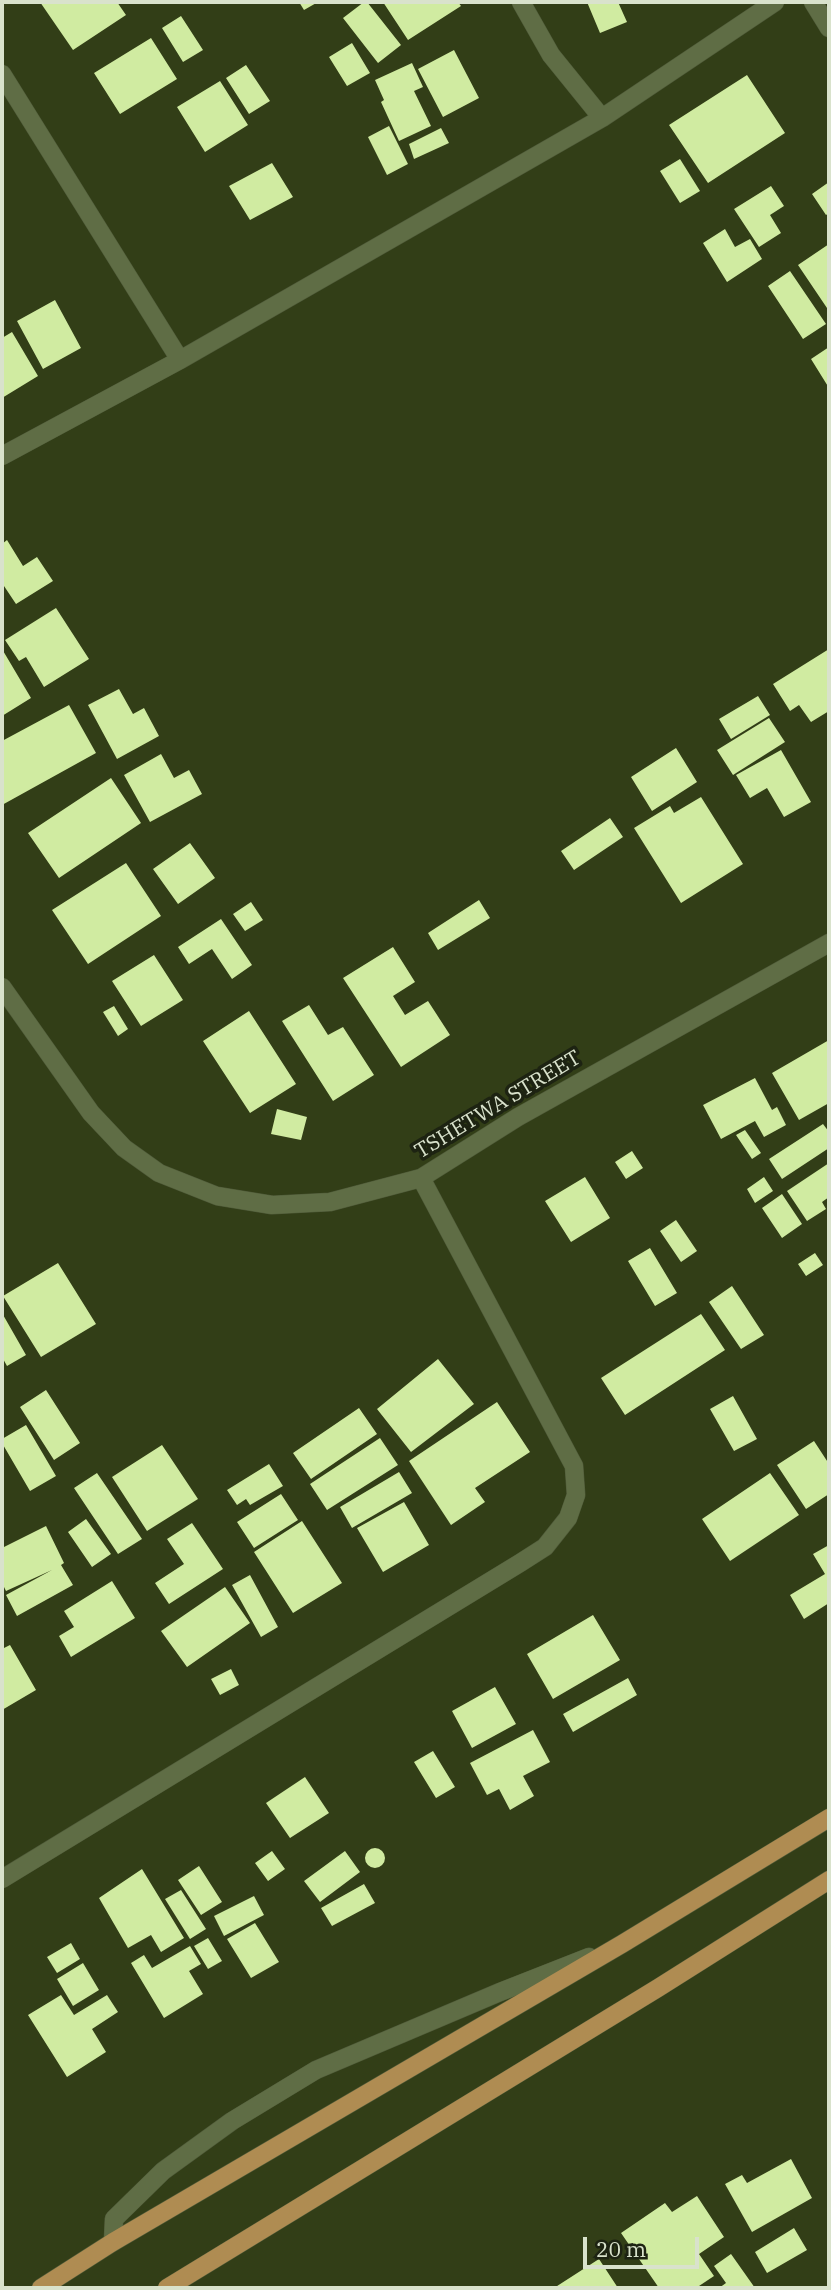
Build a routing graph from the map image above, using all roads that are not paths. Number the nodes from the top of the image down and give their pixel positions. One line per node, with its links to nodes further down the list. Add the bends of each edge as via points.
1 (521, 2): 6 (street, via 551,55)
2 (775, 2): 6 (street)
3 (813, 2): 4 (street)
4 (829, 28)
5 (2, 74): 7 (street)
6 (602, 118): 7 (street)
7 (180, 360): 8 (street)
8 (2, 456)
9 (829, 943): 11 (street, TSHETWA STREET, via 518,1117)
10 (2, 987): 11 (street, TSHETWA STREET, via 91,1113 124,1148 159,1173 217,1196 272,1205 330,1202)
11 (421, 1178): 13 (street, via 575,1466 576,1495 568,1518 545,1547 520,1563)
12 (829, 1818): 15 (main road)
13 (2, 1879)
14 (829, 1880): 18 (main road)
15 (622, 1944): 16 (main road); 16 (street, via 316,2070 232,2121 163,2171 114,2219)
16 (113, 2242): 17 (main road)
17 (41, 2288)
18 (167, 2288)

